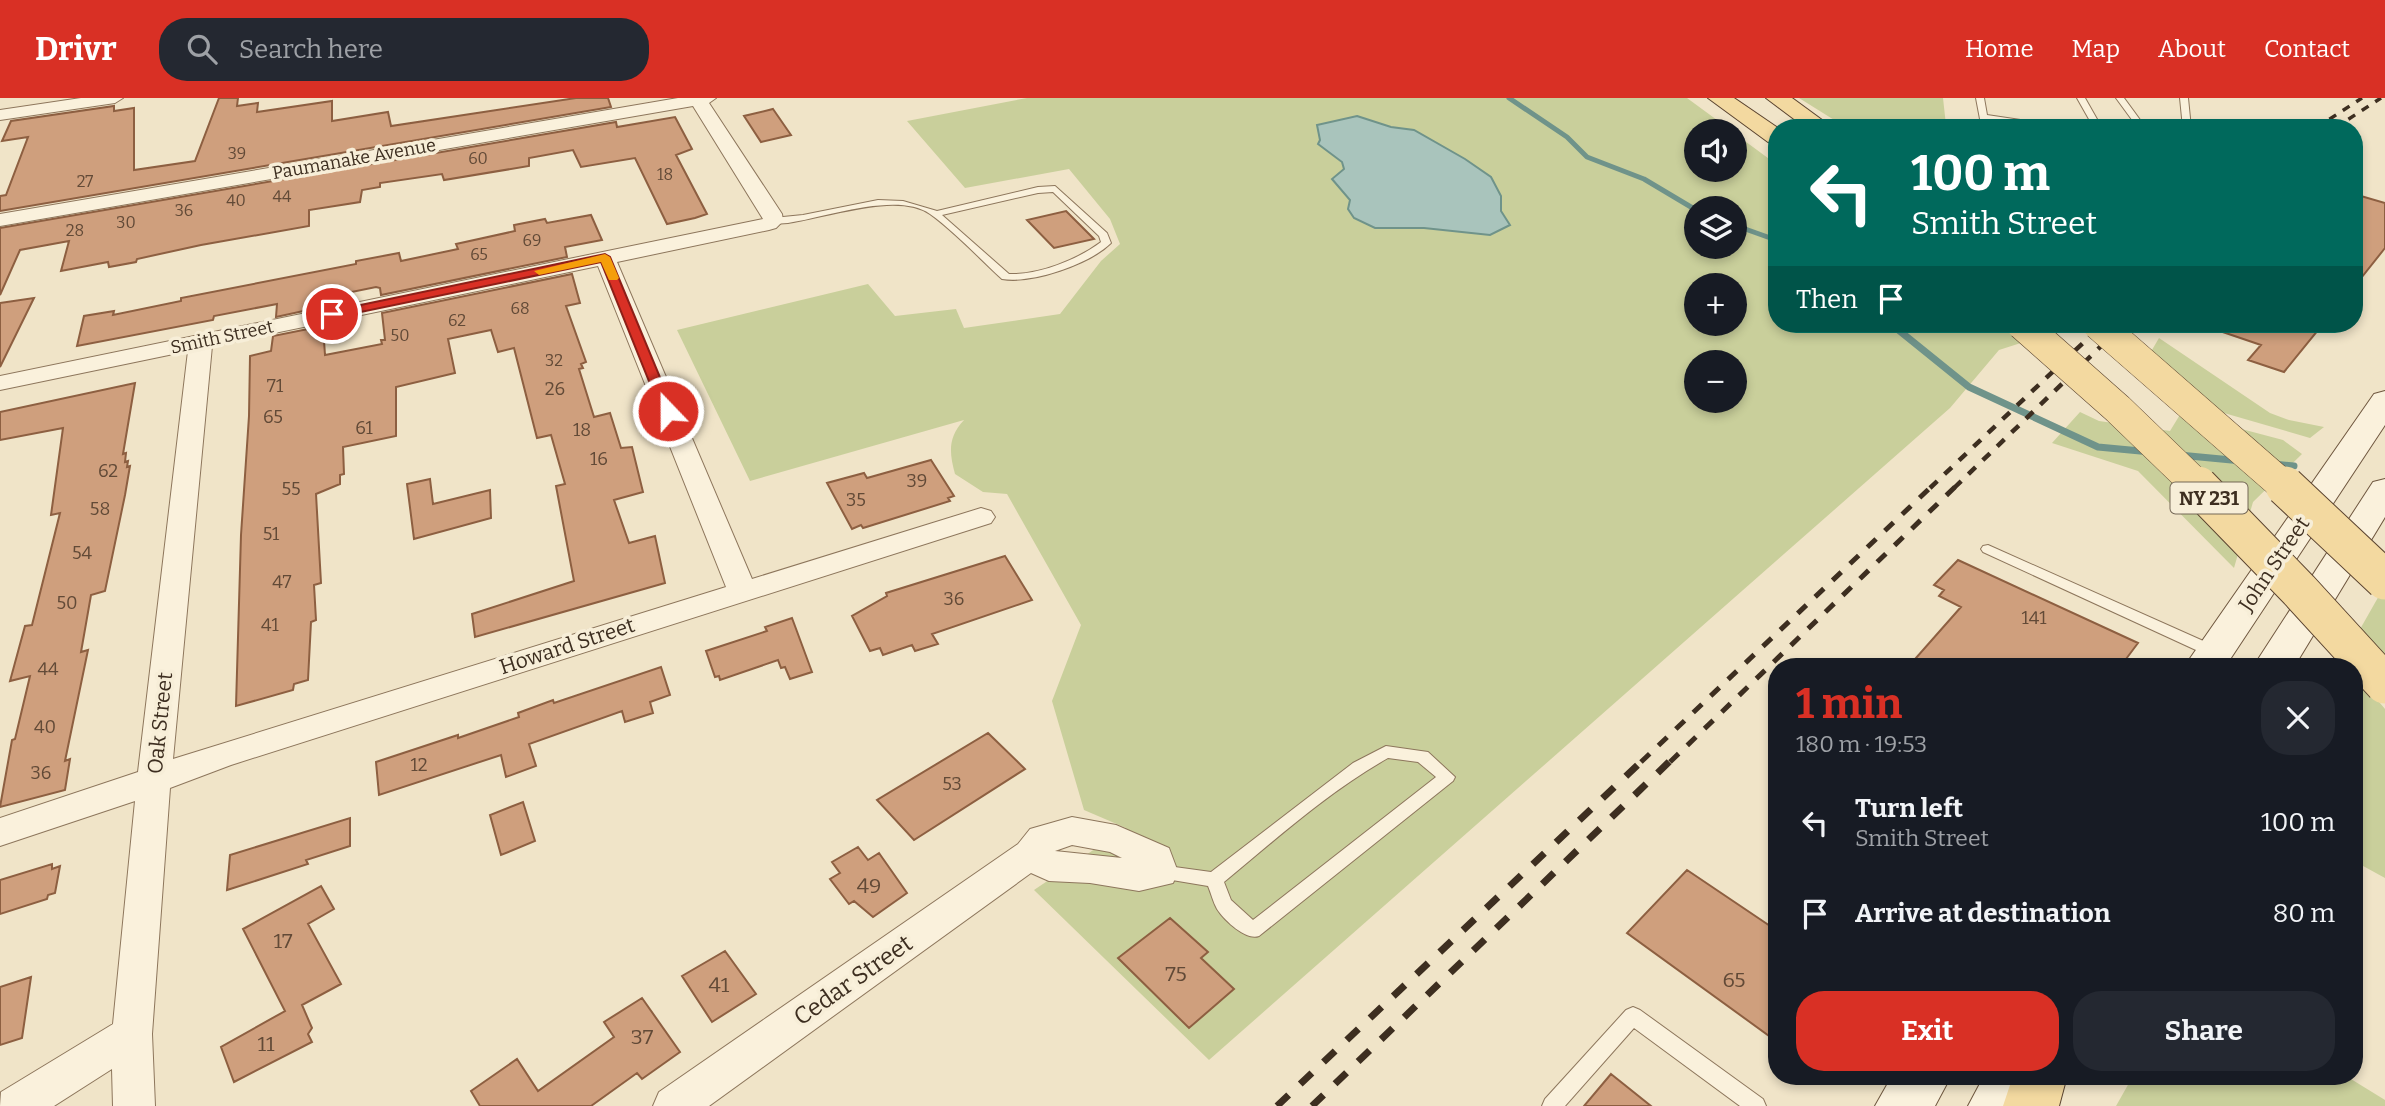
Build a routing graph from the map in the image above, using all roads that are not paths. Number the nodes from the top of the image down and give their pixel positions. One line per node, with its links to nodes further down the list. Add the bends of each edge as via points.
1 (115, 98): 9 (street)
2 (1720, 98): 15 (main road)
3 (1777, 98): 10 (main road)
4 (1980, 98): 11 (lane, via 1983,117)
5 (2081, 98): 12 (lane)
6 (2120, 98): 13 (lane)
7 (2184, 98): 14 (lane)
8 (701, 99): 17 (street, Paumanake Avenue); 18 (street)
9 (0, 115)
10 (1808, 119)
11 (1999, 119)
12 (2093, 119)
13 (2135, 119)
14 (2186, 119)
15 (1768, 131)
16 (935, 214): 16 (lane, via 1009,278 1079,259 1106,243 1104,235 1055,189); 18 (lane, via 894,202)
17 (0, 220)
18 (773, 221): 19 (street, Smith Street)
19 (605, 257): 22 (street, Smith Street); 31 (street)
20 (2032, 333): 35 (main road, NY 231, bridge, via 2194,482)
21 (2109, 333): 27 (main road, NY 231, bridge)
22 (201, 342): 23 (street, Smith Street); 38 (street, Oak Street)
23 (0, 383)
24 (2385, 401): 33 (main road, John Street)
25 (2385, 489): 34 (main road)
26 (981, 517): 31 (street, Howard Street)
27 (2339, 535): 29 (main road, bridge); 30 (main road, NY 231, bridge)
28 (1988, 549): 32 (lane)
29 (2385, 573)
30 (2385, 580)
31 (741, 591): 38 (street, Howard Street)
32 (2207, 658)
33 (2210, 658)
34 (2279, 658)
35 (2361, 658)
36 (2363, 660): 37 (main road, NY 231, bridge)
37 (2385, 684)
38 (154, 778): 39 (street, Howard Street); 42 (street, Oak Street)
39 (0, 832)
40 (1160, 872): 41 (lane); 48 (street, Cedar Street, via 1139,876 1049,866 1031,854)
41 (1214, 880): 41 (lane, via 1296,814 1386,752 1422,756 1447,777 1253,931 1224,905)
42 (132, 1034): 46 (street); 47 (street, Oak Street)
43 (1918, 1085): 51 (main road)
44 (2009, 1085): 52 (main road)
45 (2037, 1085): 53 (main road)
46 (16, 1106)
47 (134, 1106)
48 (674, 1106)
49 (1552, 1106): 50 (lane, via 1633,1016)
50 (1756, 1106)
51 (1903, 1106)
52 (1996, 1106)
53 (2031, 1106)

